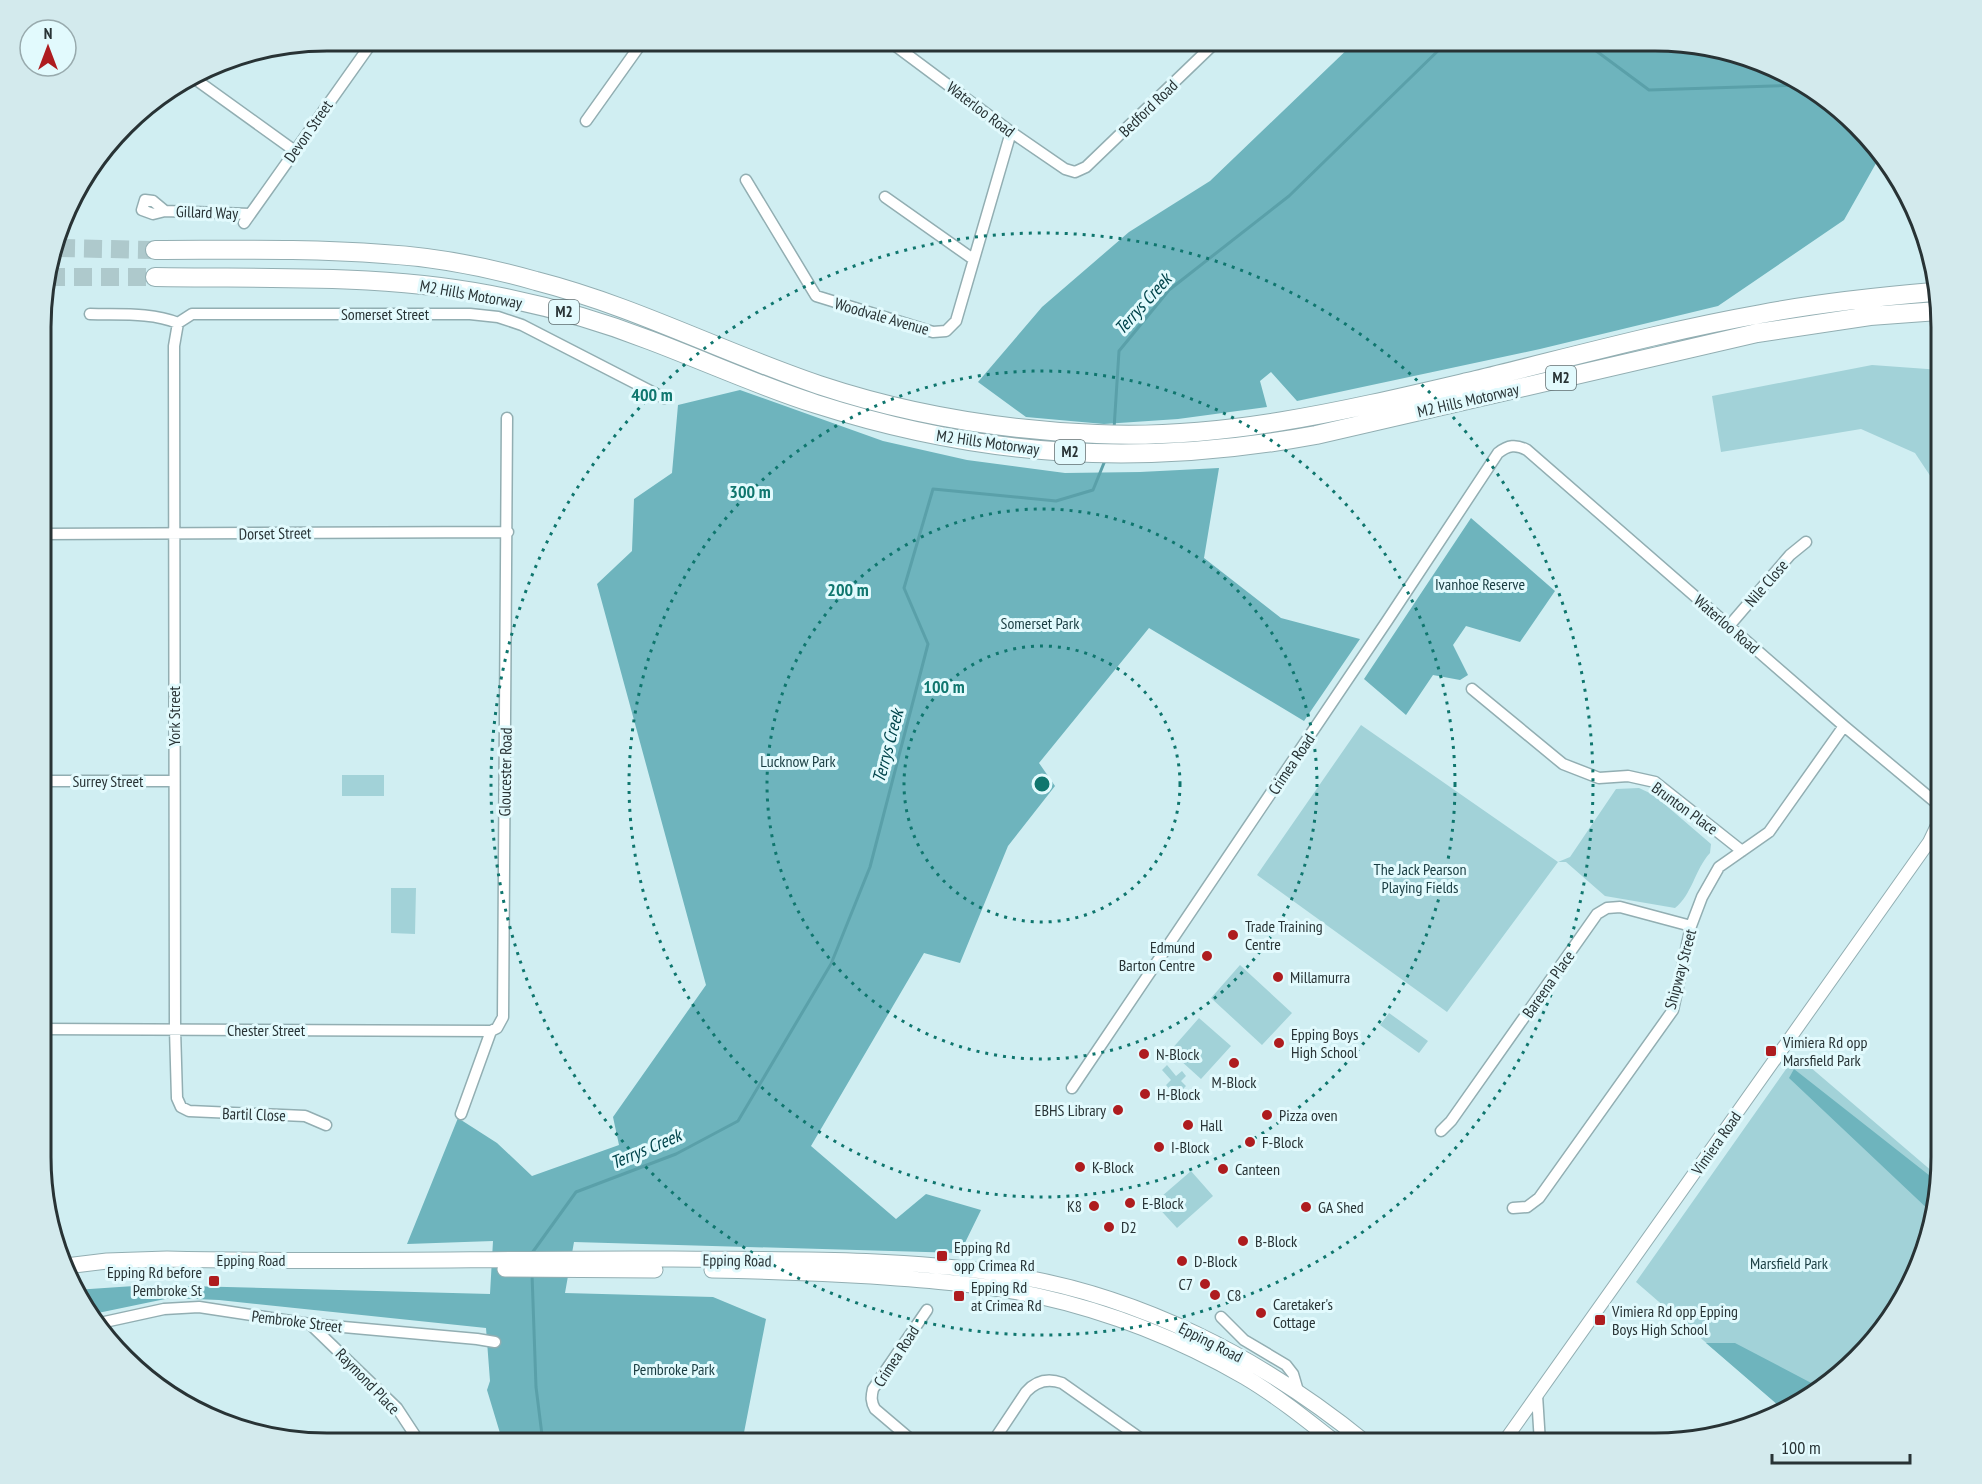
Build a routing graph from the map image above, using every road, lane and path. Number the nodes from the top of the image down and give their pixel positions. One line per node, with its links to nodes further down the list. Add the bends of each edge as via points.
1 (365, 51): 8 (street, Devon Street)
2 (636, 51): 6 (street)
3 (902, 51): 7 (street, Waterloo Road)
4 (1207, 51): 9 (street, Bedford Road, via 1086,167)
5 (200, 83): 8 (street)
6 (586, 121)
7 (1011, 132): 9 (street, Waterloo Road, via 1065,169); 15 (street, Woodvale Avenue)
8 (295, 151): 13 (street, Devon Street)
9 (1076, 172)
10 (746, 180): 15 (street, Woodvale Avenue, via 816,296 933,332 946,331 956,321)
11 (885, 197): 15 (street)
12 (165, 211): 13 (street, Gillard Way)
13 (247, 218)
14 (155, 250): 17 (highway, M2 Hills Motorway / M2, via 387,254 495,270 584,295 820,385 868,399 959,420 1101,434 1184,432 1314,417 1755,315 1869,297)
15 (973, 259)
16 (155, 277): 18 (highway, M2 Hills Motorway / M2, via 355,280 454,288 603,324 815,404 864,418 954,440 1088,453 1186,453 1257,446 1757,333)
17 (1929, 292)
18 (1930, 312)
19 (90, 314): 20 (street, Somerset Street, via 150,316)
20 (178, 323): 21 (street, Somerset Street, via 192,315 498,317 522,325); 26 (street, York Street, via 174,346)
21 (663, 398)
22 (507, 418): 24 (street, Gloucester Road)
23 (1512, 446): 28 (street, Waterloo Road, via 1527,450); 40 (street, Crimea Road, via 1498,453 1456,513)
24 (508, 532): 26 (street, Dorset Street); 39 (street, Gloucester Road, via 503,1017 497,1028)
25 (51, 534): 26 (street, Dorset Street)
26 (174, 534): 32 (street, York Street)
27 (1806, 542): 28 (street, Nile Close, via 1790,555)
28 (1729, 626): 30 (street, Waterloo Road)
29 (1472, 689): 35 (street, Brunton Place, via 1563,764 1599,778 1628,776 1655,782)
30 (1844, 726): 33 (street, Waterloo Road); 35 (street, Shipway Street, via 1769,832)
31 (51, 781): 32 (street, Surrey Street)
32 (174, 781): 38 (street, York Street)
33 (1931, 800)
34 (1931, 839): 56 (street, Vimiera Road)
35 (1742, 851): 36 (street, Shipway Street, via 1719,867)
36 (1691, 926): 44 (street, Bareena Place, via 1620,907 1597,914); 45 (street, Shipway Street, via 1672,1010 1539,1198 1527,1207)
37 (51, 1029): 38 (street, Chester Street)
38 (175, 1029): 39 (street, Chester Street); 41 (street, York Street, via 177,1098)
39 (490, 1031): 42 (street, Gloucester Road)
40 (1072, 1088)
41 (181, 1107): 43 (street, Bartil Close, via 189,1112 305,1116)
42 (460, 1114)
43 (326, 1125)
44 (1441, 1131)
45 (1513, 1208)
46 (574, 1263): 47 (main road, Epping Road); 55 (main road, Epping Road, via 880,1263 1007,1274 1113,1300 1176,1324 1230,1350); 61 (main road, Epping Road, via 945,1281 1041,1297 1109,1316 1223,1365 1268,1391)
47 (484, 1264): 48 (main road, Epping Road, via 167,1260); 49 (main road, Epping Road, via 152,1268)
48 (73, 1265)
49 (77, 1274)
50 (927, 1310): 58 (street, Crimea Road, via 873,1389 872,1404)
51 (1221, 1317): 55 (street, via 1234,1333 1286,1365)
52 (106, 1322): 53 (street, Pembroke Street, via 181,1306)
53 (310, 1324): 54 (street, Pembroke Street); 57 (street, Raymond Place, via 397,1408)
54 (495, 1342)
55 (1298, 1391): 62 (main road, Epping Road)
56 (1537, 1395): 63 (street, Vimiera Road); 64 (street)
57 (413, 1433)
58 (904, 1433)
59 (999, 1433): 60 (street, via 1026,1392 1047,1380 1062,1383)
60 (1133, 1433)
61 (1323, 1433)
62 (1353, 1433)
63 (1510, 1433)
64 (1539, 1433)

